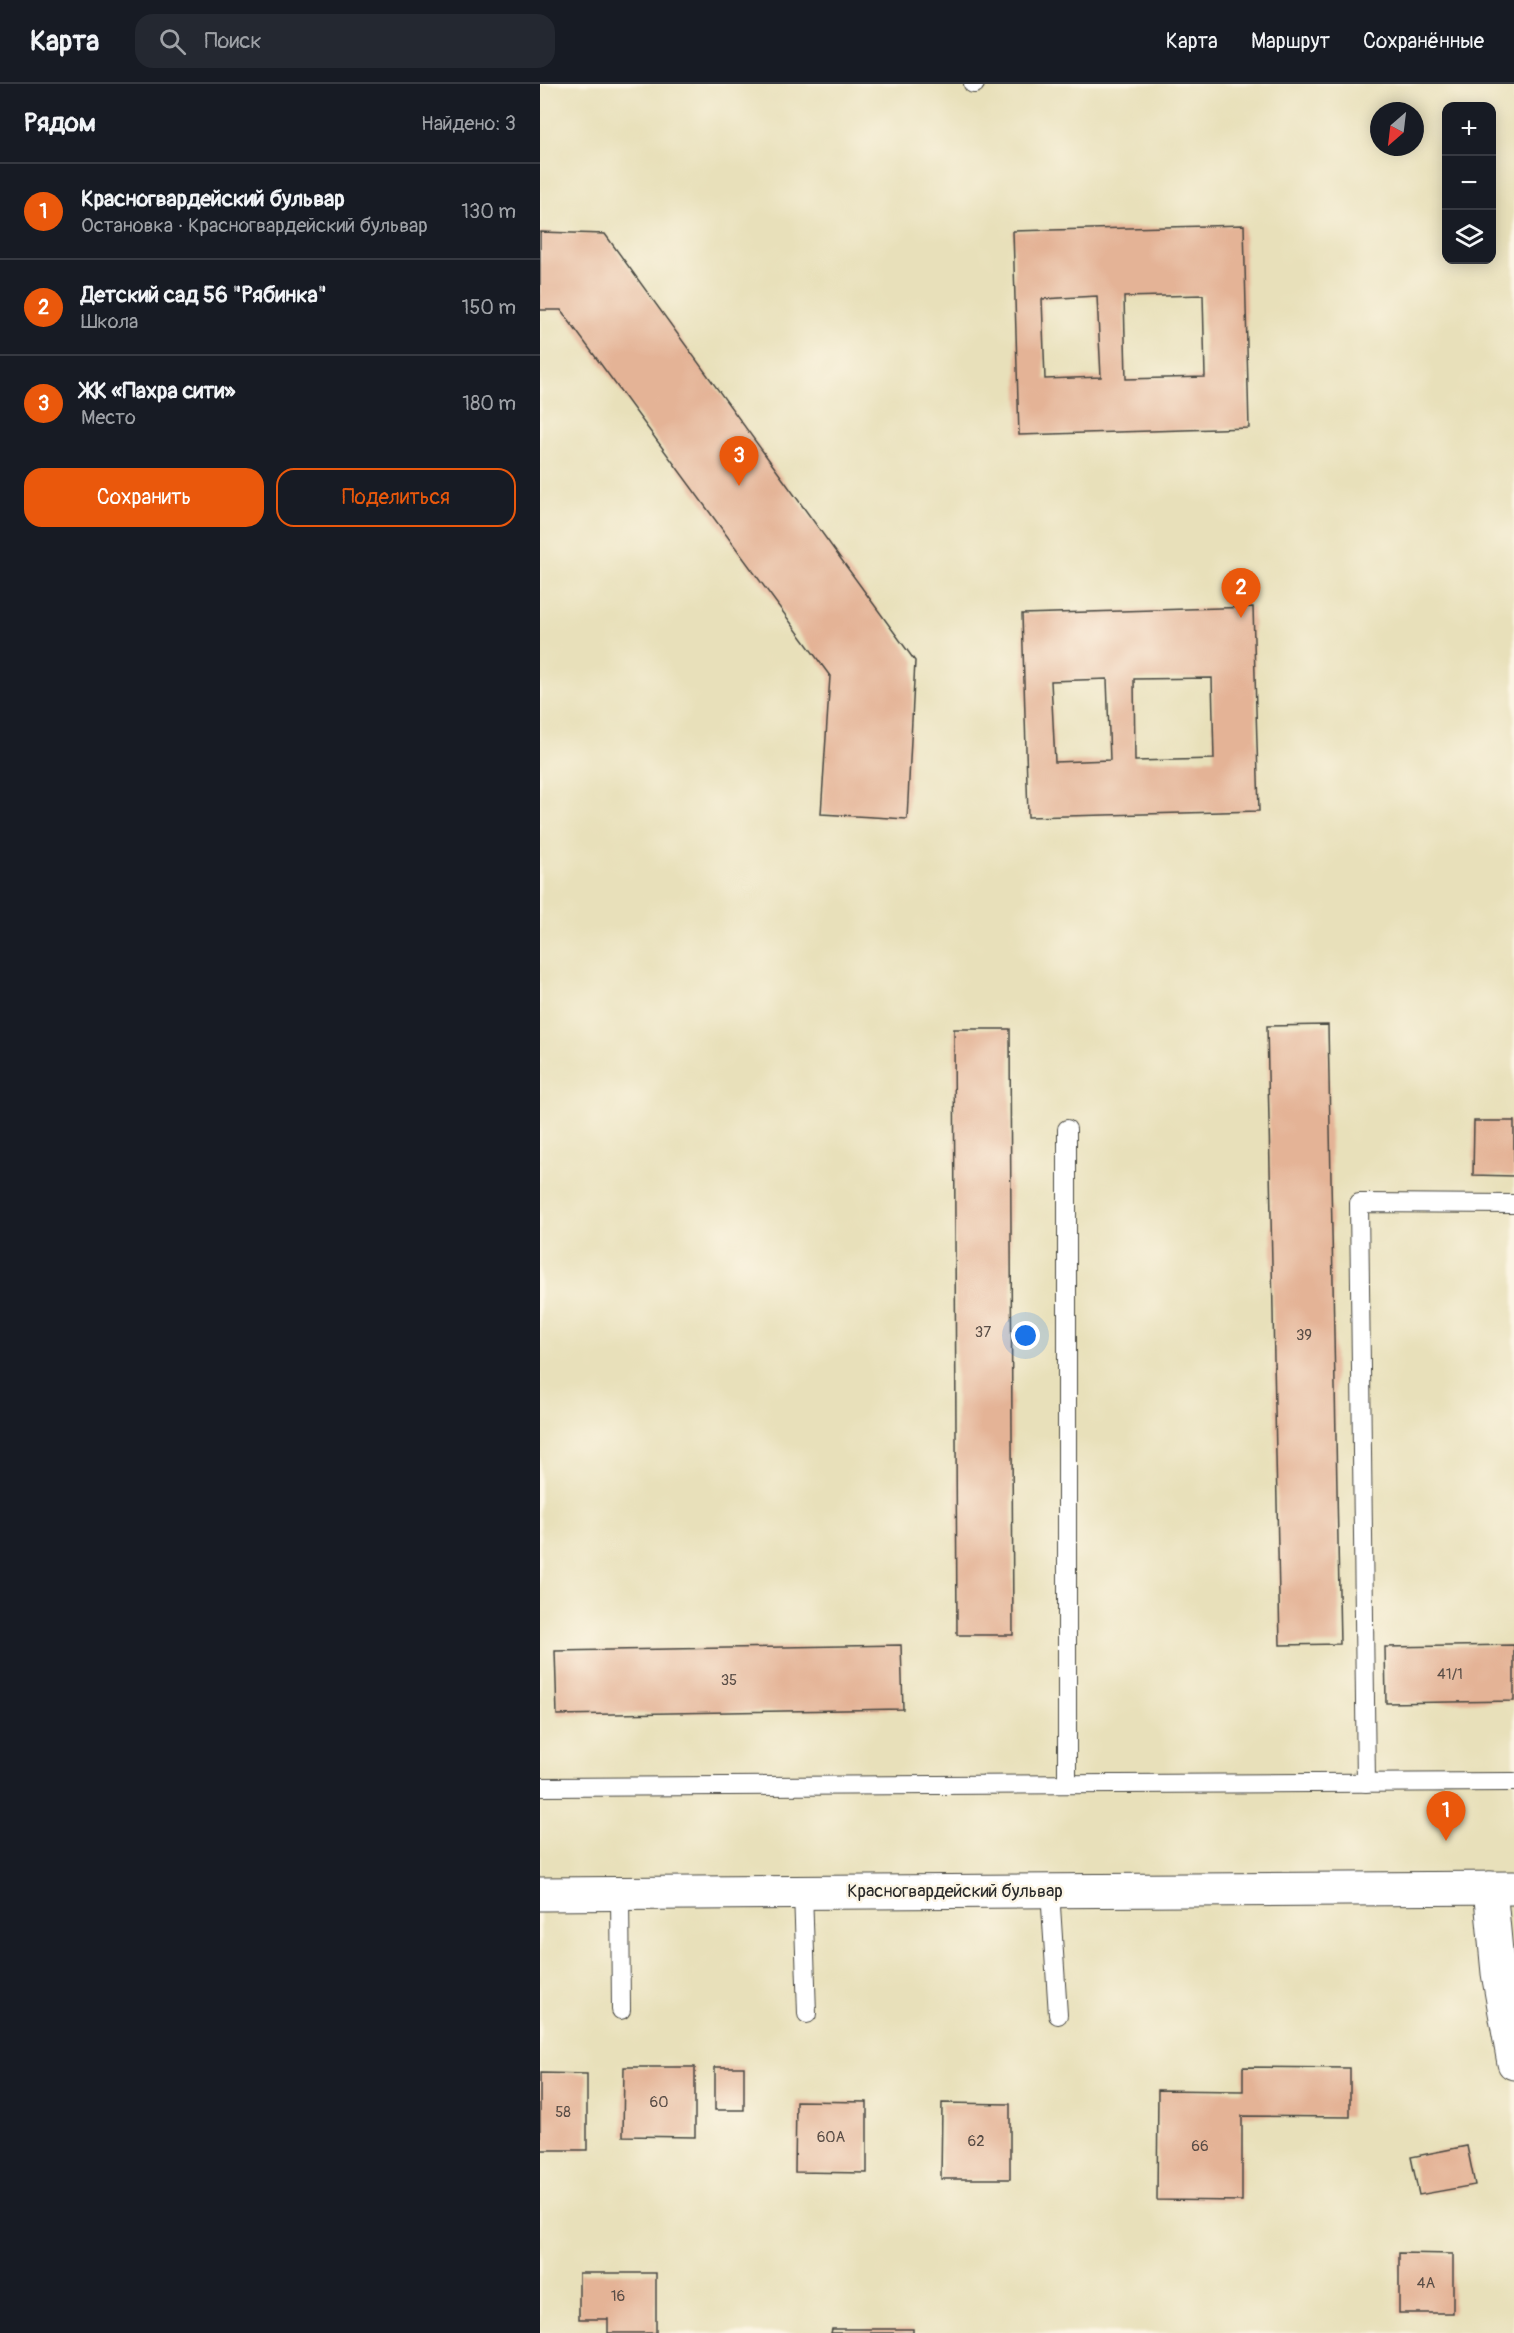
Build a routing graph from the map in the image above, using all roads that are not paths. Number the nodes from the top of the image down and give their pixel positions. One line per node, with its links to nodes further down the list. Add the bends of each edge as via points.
1 (1066, 1129): 5 (lane)
2 (1514, 1204): 4 (lane, via 1359,1203)
3 (1514, 1782): 4 (lane)
4 (1366, 1783): 5 (lane)
5 (1067, 1784): 6 (lane)
6 (540, 1787)
7 (1502, 1888): 8 (street, Красногвардейский бульвар); 15 (street, via 1498,1973)
8 (1050, 1891): 10 (street, Красногвардейский бульвар); 14 (lane)
9 (620, 1893): 10 (street, Красногвардейский бульвар); 11 (street, Красногвардейский бульвар); 12 (lane)
10 (803, 1893): 13 (lane)
11 (540, 1894)
12 (621, 2010)
13 (807, 2014)
14 (1058, 2015)
15 (1514, 2063)

